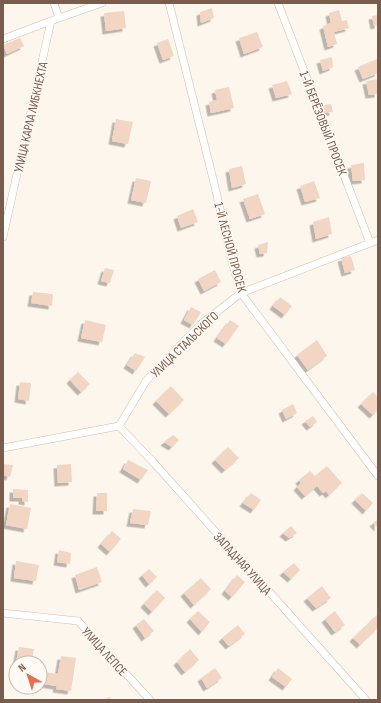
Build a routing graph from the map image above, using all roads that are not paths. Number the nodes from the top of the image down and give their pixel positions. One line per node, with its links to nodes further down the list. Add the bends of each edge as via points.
1 (54, 3): 5 (street)
2 (102, 3): 5 (street)
3 (170, 3): 10 (street, 1-Й ЛЕСНОЙ ПРОСЕК)
4 (278, 3): 9 (street, 1-Й БЕРЁЗОВЫЙ ПРОСЕК)
5 (55, 20): 6 (street); 7 (street, УЛИЦА КАРЛА ЛИБКНЕХТА)
6 (3, 39)
7 (3, 237)
8 (378, 240): 9 (street, УЛИЦА СТАЛЬСКОГО)
9 (370, 243): 10 (street, УЛИЦА СТАЛЬСКОГО)
10 (241, 293): 11 (street, УЛИЦА СТАЛЬСКОГО, via 200,325 146,381); 13 (street, 1-Й ЛЕСНОЙ ПРОСЕК)
11 (119, 426): 12 (street); 16 (street, ЗАПАДНАЯ УЛИЦА)
12 (3, 448)
13 (378, 476)
14 (3, 614): 15 (street, УЛИЦА ЛЕПСЕ, via 78,621)
15 (150, 700)
16 (366, 700)

